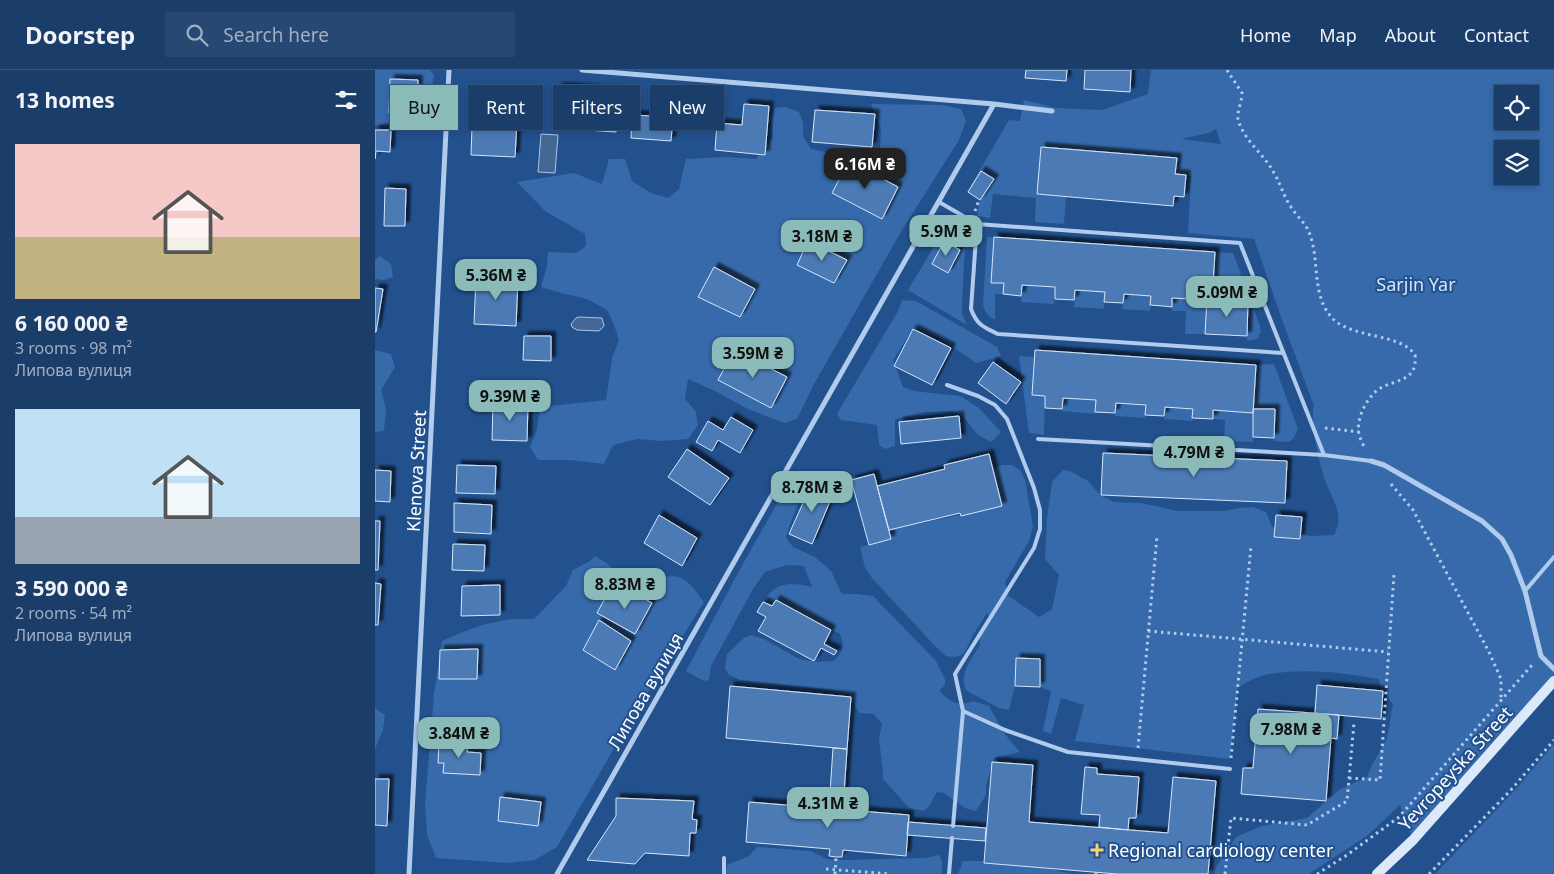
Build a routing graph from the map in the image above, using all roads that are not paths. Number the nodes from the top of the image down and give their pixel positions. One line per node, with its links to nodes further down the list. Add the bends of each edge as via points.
1 (449, 70): 21 (street, Klenova Street)
2 (583, 70): 3 (street)
3 (994, 104): 4 (street); 5 (street, Липова вулиця)
4 (1052, 111)
5 (939, 202): 6 (lane); 22 (street, Липова вулиця)
6 (977, 224): 7 (lane, via 1240,242); 7 (lane, via 971,309 975,320 998,334)
7 (1283, 353): 10 (lane)
8 (947, 385): 16 (lane, via 995,405 1007,419 1035,488 1040,529 1034,548 955,674)
9 (1038, 439): 10 (lane)
10 (1324, 455): 11 (lane)
11 (1371, 461): 13 (street, via 1384,465 1468,512 1497,532 1507,546)
12 (1554, 557): 13 (lane)
13 (1525, 590): 14 (street, via 1541,656)
14 (1554, 669)
15 (1554, 681): 25 (main road, Yevropeyska Street, via 1413,840)
16 (963, 712): 17 (lane, via 1069,752); 18 (lane)
17 (1230, 769)
18 (953, 826)
19 (952, 838): 24 (lane)
20 (724, 858): 23 (lane)
21 (409, 874)
22 (557, 874)
23 (724, 874)
24 (949, 874)
25 (1377, 874)

